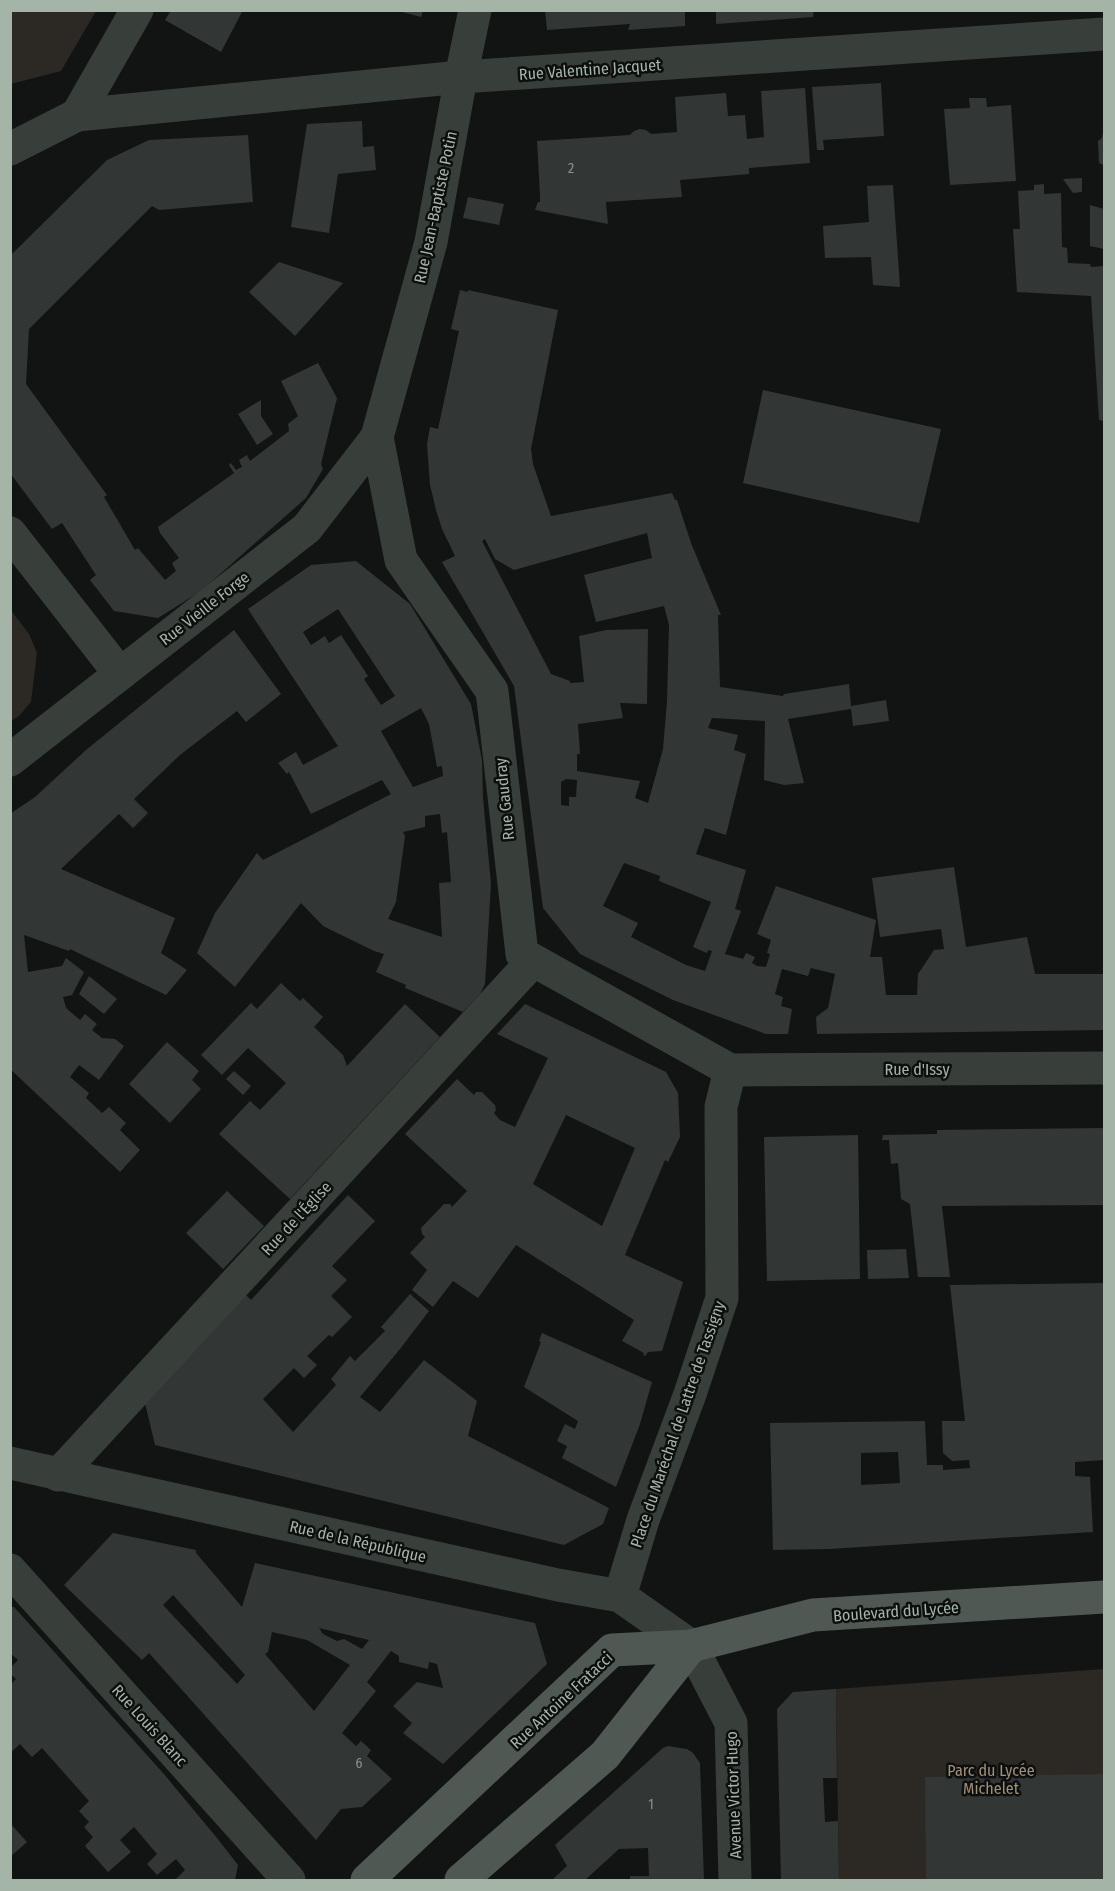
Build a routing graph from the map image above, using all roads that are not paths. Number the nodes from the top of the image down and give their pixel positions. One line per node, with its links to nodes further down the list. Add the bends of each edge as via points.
1 (137, 10): 5 (street)
2 (475, 10): 4 (street, Rue Jean-Baptiste Potin)
3 (1104, 34): 4 (street, Rue Valentine Jacquet)
4 (460, 77): 5 (street, Rue Valentine Jacquet); 7 (street, Rue Jean-Baptiste Potin, via 431,242)
5 (77, 115): 6 (street)
6 (10, 149)
7 (377, 437): 9 (street, Rue Vieille Forge, via 307,528); 11 (street, Rue Gaudray, via 401,560 492,691 522,954)
8 (10, 533): 9 (street)
9 (120, 674): 10 (street, Rue Vieille Forge)
10 (10, 760)
11 (533, 961): 13 (street); 14 (street, Rue de l'Église)
12 (1104, 1068): 13 (street, Rue d'Issy)
13 (730, 1070): 16 (street, Place du Maréchal de Lattre de Tassigny, via 721,1107 722,1298)
14 (27, 1473): 16 (street, Rue de la République)
15 (10, 1570): 20 (street, Rue Louis Blanc)
16 (620, 1596): 18 (street, Rue de la République)
17 (1104, 1597): 18 (main road, Boulevard du Lycée, via 813,1616)
18 (692, 1646): 19 (main road, via 605,1755); 21 (main road, Rue Antoine Fratacci, via 612,1650); 22 (street, Avenue Victor Hugo, via 730,1723)
19 (472, 1874)
20 (289, 1881)
21 (367, 1881)
22 (735, 1881)

